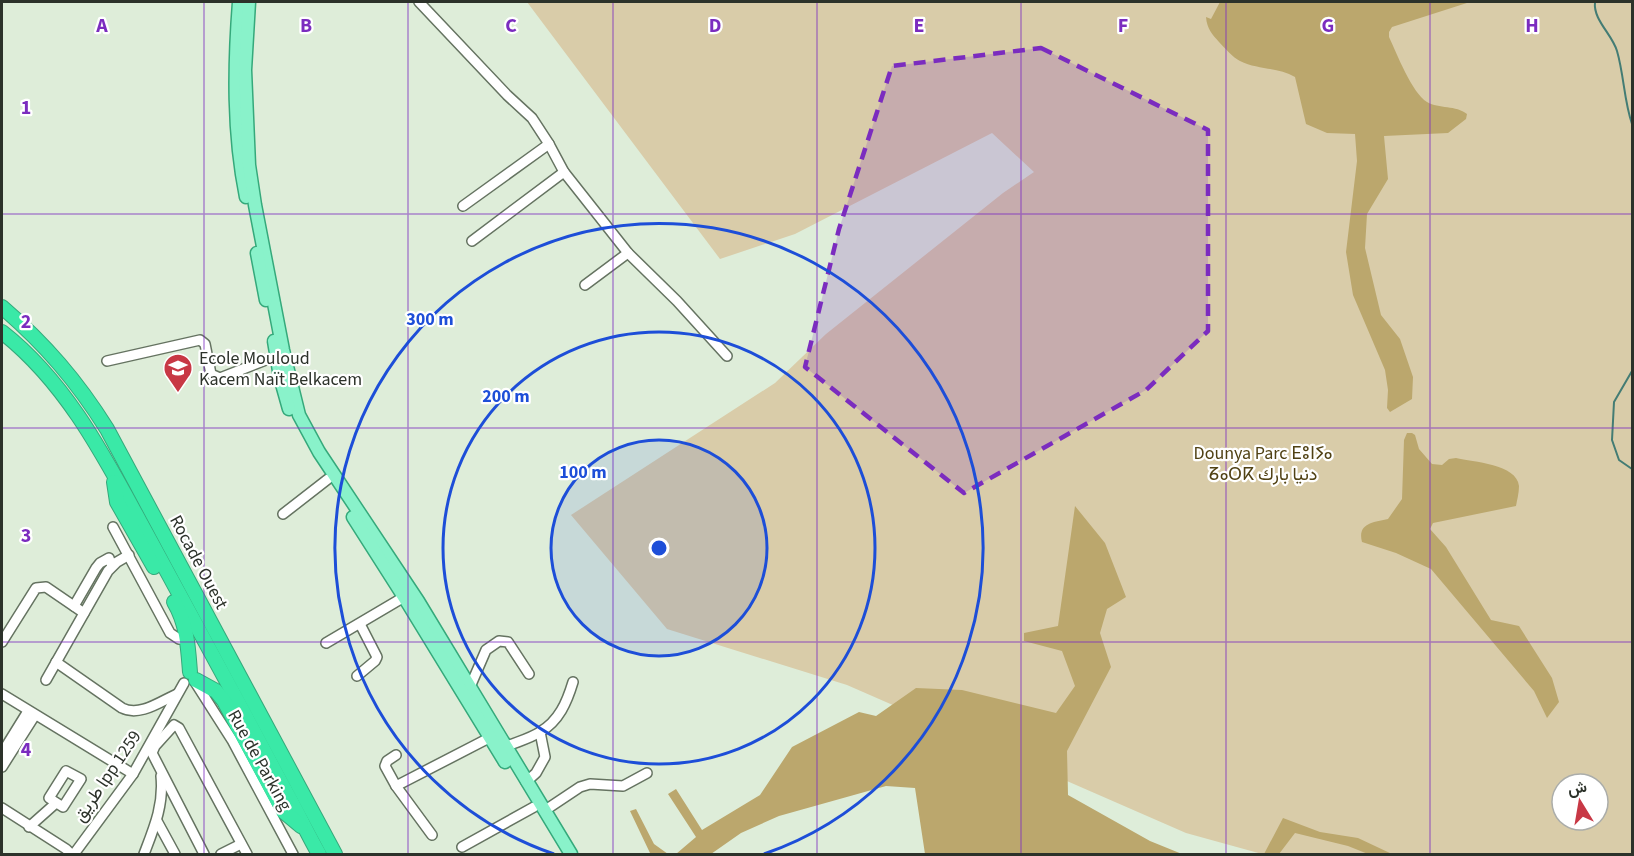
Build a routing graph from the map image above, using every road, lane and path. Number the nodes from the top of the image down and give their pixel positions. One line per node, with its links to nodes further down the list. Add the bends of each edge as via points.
1 (239, 2): 12 (main road, via 235,82 238,150)
2 (249, 2): 34 (main road, via 245,97 249,165 296,405 319,452)
3 (419, 2): 4 (street, via 532,118)
4 (549, 144): 5 (street); 6 (street)
5 (564, 172): 7 (street); 8 (street)
6 (462, 206)
7 (472, 241)
8 (628, 252): 9 (street); 13 (street)
9 (585, 285)
10 (2, 308): 67 (highway, Rocade Ouest, via 62,365 112,438)
11 (2, 332): 15 (highway, Rocade Ouest, via 59,389)
12 (276, 356): 14 (street, via 220,378 211,374 205,344 200,340); 16 (main road, via 294,420)
13 (727, 356)
14 (107, 361)
15 (113, 474): 25 (highway, via 117,502 180,612); 54 (highway, Rocade Ouest)
16 (328, 479): 17 (street); 21 (main road)
17 (283, 514)
18 (113, 526): 19 (street)
19 (129, 555): 20 (street); 25 (street, via 170,633 179,639)
20 (112, 566): 22 (street, via 109,558 100,562); 23 (street)
21 (404, 597): 24 (street); 39 (main road)
22 (74, 606): 23 (street); 26 (street, via 46,587 36,588)
23 (84, 613): 28 (street)
24 (360, 624): 27 (street); 30 (street, via 377,657)
25 (188, 638): 31 (highway)
26 (2, 642)
27 (326, 643)
28 (56, 662): 32 (street); 36 (street, via 130,711 139,711)
29 (530, 674): 34 (street, via 508,642 499,641 486,650)
30 (357, 676)
31 (191, 679): 36 (street, طريق lpp 1259); 54 (highway, via 216,691 224,701 283,811); 65 (street, Rue de Parking, via 232,740)
32 (46, 680)
33 (573, 682): 38 (street, via 563,709)
34 (470, 687): 40 (main road)
35 (2, 694): 37 (street)
36 (177, 694): 46 (street, طريق lpp 1259)
37 (31, 713): 41 (street); 43 (street); 46 (street)
38 (540, 732): 40 (street); 47 (street, via 545,757)
39 (489, 738): 48 (street); 51 (main road)
40 (505, 747): 47 (main road)
41 (2, 753)
42 (396, 754): 48 (street, via 385,765)
43 (2, 767)
44 (161, 771): 52 (street, via 163,792); 57 (street, via 152,753 174,725); 62 (street)
45 (647, 773): 51 (street, via 623,786 580,787)
46 (133, 774): 59 (street, طريق lpp 1259)
47 (526, 782): 51 (main road)
48 (396, 786): 56 (street)
49 (56, 803): 53 (street)
50 (2, 808): 53 (street)
51 (539, 809): 55 (main road); 58 (street)
52 (157, 821): 60 (street); 61 (street)
53 (29, 827): 59 (street)
54 (305, 829): 66 (highway, Rocade Ouest)
55 (551, 829): 68 (main road); 69 (main road)
56 (432, 836)
57 (241, 844): 63 (street); 64 (street)
58 (462, 847)
59 (67, 853)
60 (144, 855)
61 (175, 855)
62 (204, 855)
63 (221, 855)
64 (247, 855)
65 (292, 855)
66 (319, 855)
67 (335, 855)
68 (562, 855)
69 (571, 855)

